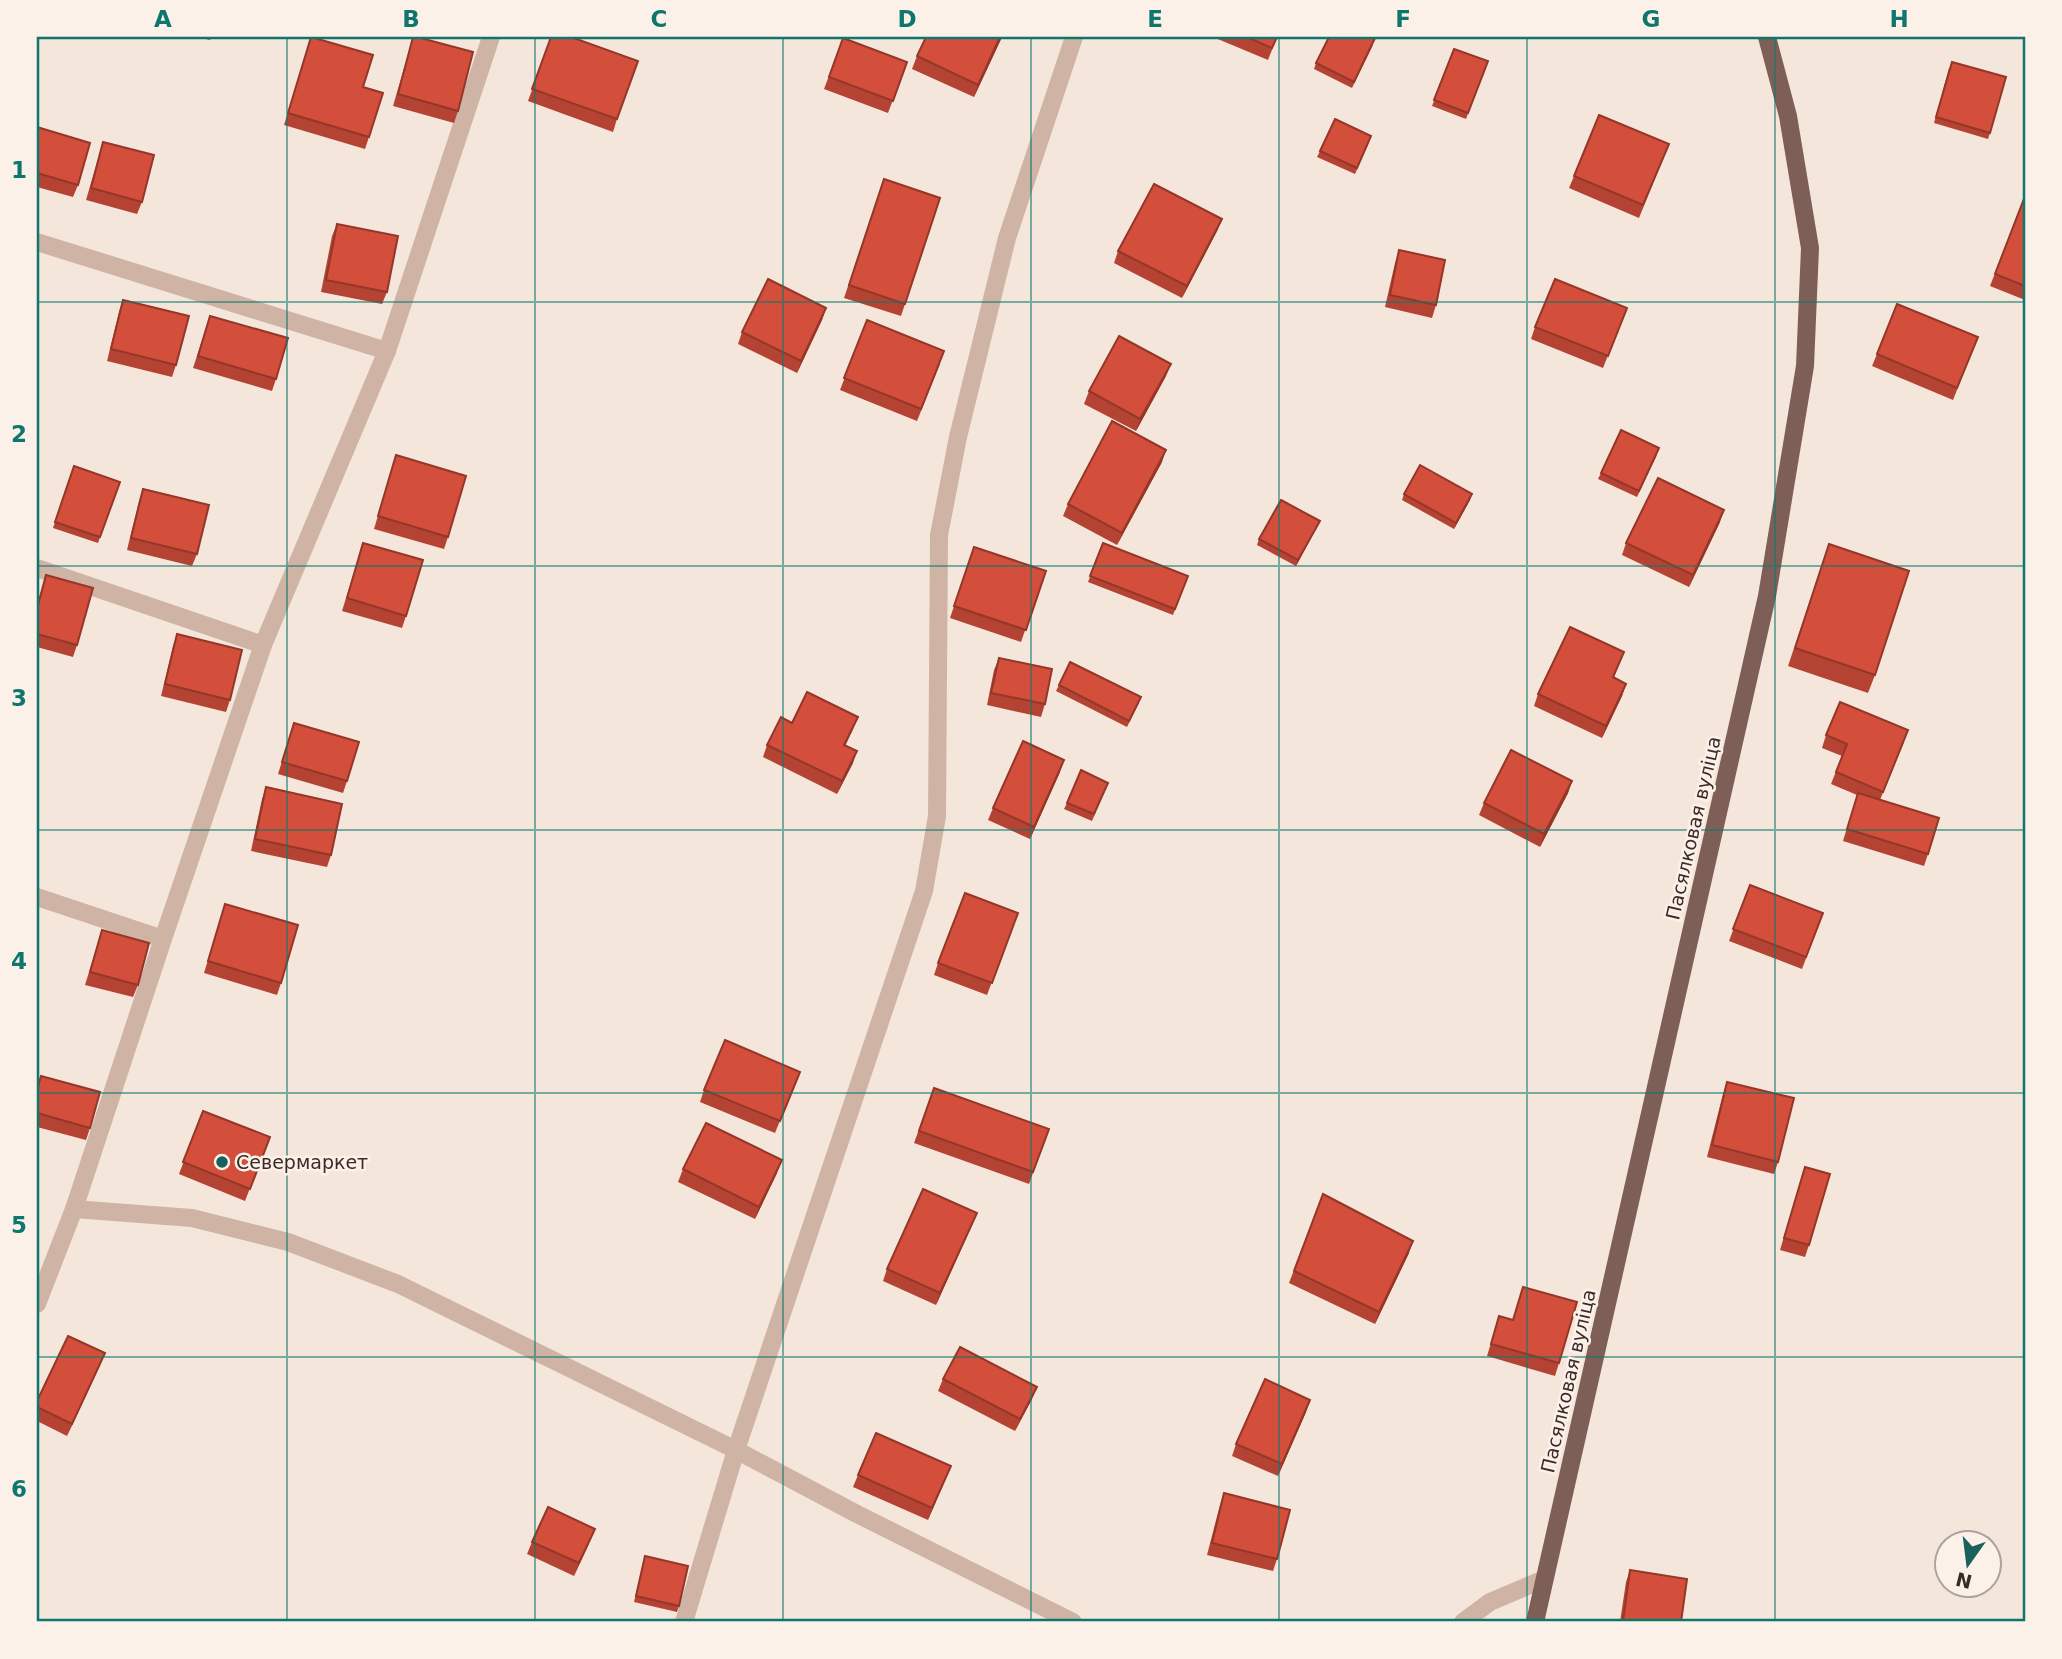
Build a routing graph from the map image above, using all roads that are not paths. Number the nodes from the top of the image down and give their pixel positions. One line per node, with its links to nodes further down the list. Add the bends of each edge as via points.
1 (491, 37): 5 (street, via 478,60)
2 (1074, 37): 12 (street, via 1007,238 939,535 937,816 925,891)
3 (1767, 37): 13 (main road, Пасялковая вуліца, via 1788,116 1810,248 1805,366 1767,596)
4 (37, 242): 5 (street)
5 (387, 351): 7 (street)
6 (37, 568): 7 (street)
7 (263, 645): 9 (street)
8 (37, 897): 9 (street)
9 (163, 939): 10 (street)
10 (75, 1209): 11 (street); 12 (street, via 192,1218 288,1242 398,1284)
11 (37, 1304)
12 (736, 1450): 14 (street); 15 (street)
13 (1544, 1579): 16 (street, via 1490,1602); 17 (main road, Пасялковая вуліца)
14 (684, 1622)
15 (1073, 1622)
16 (1463, 1622)
17 (1535, 1622)

